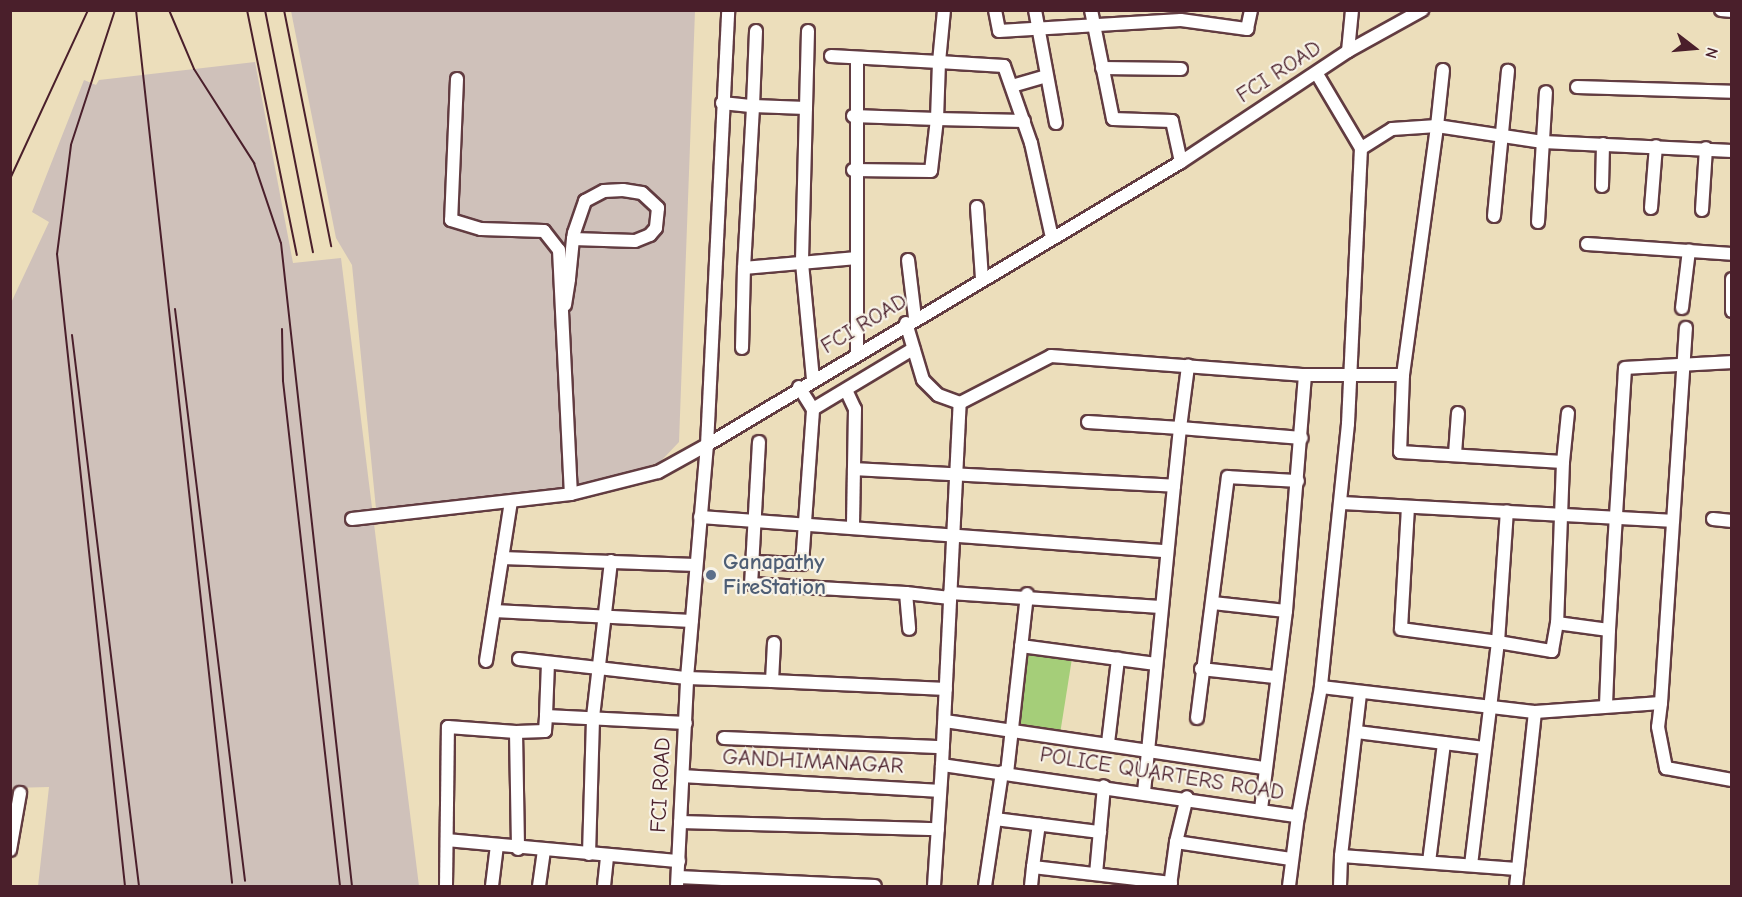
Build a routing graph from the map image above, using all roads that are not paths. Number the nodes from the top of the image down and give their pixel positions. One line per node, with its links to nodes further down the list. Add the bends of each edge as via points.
1 (728, 10): 31 (street)
2 (944, 10): 19 (street)
3 (995, 10): 13 (street, via 999,31)
4 (1035, 10): 13 (street)
5 (1251, 10): 11 (street, via 1247,29)
6 (1352, 10): 16 (street)
7 (1422, 10): 10 (street, FCI ROAD)
8 (1721, 10): 9 (street)
9 (1731, 11)
10 (1408, 14): 16 (street, FCI ROAD)
11 (1182, 15): 12 (street)
12 (1091, 16): 13 (street); 20 (street)
13 (1038, 29): 25 (street)
14 (756, 31): 32 (street)
15 (808, 31): 33 (street)
16 (1348, 51): 24 (street, FCI ROAD)
17 (831, 56): 18 (street)
18 (857, 58): 19 (street); 34 (street)
19 (939, 62): 27 (street, via 1004,66); 35 (street)
20 (1102, 68): 21 (street); 46 (street, via 1113,119 1172,120)
21 (1181, 69)
22 (1443, 70): 38 (street)
23 (1508, 71): 39 (street)
24 (1317, 74): 43 (street); 46 (street, FCI ROAD)
25 (1047, 76): 27 (street); 37 (street)
26 (457, 79): 67 (street, via 451,220 482,229 550,233 559,250)
27 (1012, 86): 36 (street)
28 (1577, 87): 30 (street)
29 (1546, 92): 40 (street)
30 (1731, 92)
31 (722, 103): 32 (street); 90 (street)
32 (753, 106): 33 (street); 62 (street)
33 (806, 108): 61 (street)
34 (853, 116): 35 (street); 47 (street)
35 (937, 119): 36 (street); 47 (street, via 931,171)
36 (1024, 121): 54 (street)
37 (1056, 123)
38 (1437, 126): 39 (street); 43 (street, via 1392,129); 78 (street)
39 (1498, 135): 40 (street); 52 (street)
40 (1543, 142): 41 (street); 53 (street)
41 (1603, 144): 42 (street); 48 (street)
42 (1656, 146): 44 (street); 50 (street)
43 (1361, 148): 76 (street, POLICE QUARTERS ROAD)
44 (1706, 148): 45 (street); 51 (street)
45 (1731, 151)
46 (1181, 162): 54 (street, FCI ROAD)
47 (853, 170): 59 (street)
48 (1602, 186)
49 (977, 207): 63 (street)
50 (1651, 208)
51 (1702, 210)
52 (1494, 216)
53 (1538, 222)
54 (1052, 238): 63 (street, FCI ROAD)
55 (573, 239): 55 (street, via 585,201 604,191 642,193 658,208 660,217 650,235 635,241); 67 (street)
56 (1587, 244): 57 (street)
57 (1689, 250): 58 (street); 65 (street)
58 (1731, 254)
59 (857, 258): 61 (street); 72 (street)
60 (908, 260): 68 (street)
61 (802, 263): 62 (street); 79 (street)
62 (744, 268): 70 (street)
63 (982, 279): 68 (street, FCI ROAD)
64 (1731, 279): 66 (street)
65 (1682, 308)
66 (1731, 311)
67 (564, 318): 97 (street)
68 (910, 321): 71 (street); 72 (street, FCI ROAD)
69 (1686, 328): 74 (street)
70 (742, 348)
71 (913, 349): 81 (street); 82 (street, via 922,380 938,395)
72 (857, 353): 79 (street, FCI ROAD)
73 (1731, 362): 74 (street)
74 (1680, 365): 106 (street, via 1625,368); 108 (street)
75 (1188, 366): 77 (street); 82 (street, via 1051,356); 87 (street)
76 (1352, 374): 77 (street); 78 (street); 99 (street, POLICE QUARTERS ROAD)
77 (1305, 375): 88 (street)
78 (1403, 375): 91 (street, via 1400,452)
79 (813, 379): 80 (street, FCI ROAD)
80 (799, 387): 83 (street); 90 (street, FCI ROAD)
81 (846, 390): 83 (street); 93 (street, via 855,409)
82 (960, 403): 94 (street)
83 (813, 409): 110 (street)
84 (1458, 413): 91 (street)
85 (1568, 413): 92 (street)
86 (1088, 422): 87 (street)
87 (1180, 428): 88 (street); 96 (street)
88 (1302, 438): 95 (street)
89 (759, 442): 105 (street)
90 (707, 445): 97 (street, via 658,472); 103 (street, FCI ROAD)
91 (1455, 454): 92 (street)
92 (1563, 462): 102 (street)
93 (854, 469): 94 (street); 111 (street)
94 (954, 475): 96 (street); 112 (street)
95 (1298, 481): 121 (street, via 1228,477); 123 (street)
96 (1174, 486): 113 (street)
97 (571, 494): 98 (street)
98 (511, 502): 104 (street); 114 (street)
99 (1342, 503): 100 (street); 143 (street, POLICE QUARTERS ROAD)
100 (1408, 507): 101 (street); 130 (street, via 1401,629)
101 (1507, 511): 102 (street); 130 (street)
102 (1560, 516): 106 (street); 127 (street)
103 (700, 517): 105 (street); 117 (street, FCI ROAD)
104 (352, 519)
105 (757, 519): 110 (street); 116 (street)
106 (1617, 519): 108 (street); 129 (street)
107 (1713, 519): 109 (street)
108 (1671, 521): 146 (street)
109 (1731, 521)
110 (804, 522): 111 (street); 116 (street, via 802,564)
111 (853, 524): 112 (street)
112 (952, 531): 113 (street); 120 (street)
113 (1167, 551): 122 (street)
114 (502, 558): 115 (street); 124 (street)
115 (610, 561): 117 (street); 125 (street)
116 (753, 562): 118 (street, via 752,584)
117 (696, 565): 126 (street, FCI ROAD)
118 (906, 593): 120 (street); 128 (street)
119 (1027, 594): 120 (street); 122 (street); 132 (street)
120 (950, 595): 144 (street)
121 (1213, 603): 123 (street); 139 (street)
122 (1161, 607): 137 (street)
123 (1286, 610): 140 (street)
124 (494, 611): 125 (street); 135 (street)
125 (605, 616): 126 (street); 138 (street)
126 (692, 621): 141 (street, FCI ROAD)
127 (1557, 624): 129 (street); 130 (street, via 1552,651)
128 (909, 629)
129 (1609, 630): 147 (street)
130 (1498, 642): 148 (street)
131 (774, 643): 142 (street)
132 (1021, 646): 134 (street); 155 (street)
133 (519, 659): 136 (street)
134 (1118, 659): 137 (street); 159 (street)
135 (486, 661)
136 (548, 663): 138 (street); 150 (street)
137 (1156, 664): 163 (street)
138 (599, 667): 141 (street); 151 (street)
139 (1201, 669): 140 (street); 152 (street)
140 (1275, 677): 165 (street)
141 (687, 678): 142 (street); 154 (street, FCI ROAD)
142 (772, 681): 144 (street)
143 (1321, 687): 145 (street); 175 (street, POLICE QUARTERS ROAD)
144 (946, 689): 153 (street)
145 (1360, 694): 148 (street); 157 (street)
146 (1661, 703): 147 (street); 168 (street, via 1658,727 1666,768)
147 (1606, 705): 149 (street, via 1578,712)
148 (1489, 706): 149 (street); 162 (street)
149 (1535, 712): 195 (street)
150 (546, 716): 151 (street); 156 (street, via 545,732)
151 (593, 717): 154 (street); 187 (street)
152 (1197, 718)
153 (945, 721): 155 (street); 161 (street)
154 (686, 723): 167 (street, FCI ROAD)
155 (1012, 729): 159 (street); 166 (street)
156 (516, 732): 181 (street, via 448,727); 184 (street)
157 (1358, 732): 160 (street); 189 (street)
158 (724, 738): 161 (street)
159 (1108, 743): 163 (street)
160 (1444, 743): 162 (street); 192 (street)
161 (943, 747): 164 (street)
162 (1484, 748): 193 (street)
163 (1147, 750): 165 (street); 171 (street)
164 (942, 765): 166 (street, POLICE QUARTERS ROAD); 170 (street)
165 (1264, 768): 174 (street)
166 (1005, 772): 169 (street, POLICE QUARTERS ROAD); 176 (street)
167 (683, 776): 170 (street, GANDHIMANAGAR); 177 (street, FCI ROAD)
168 (1731, 780)
169 (1104, 786): 171 (street, POLICE QUARTERS ROAD); 180 (street)
170 (940, 791): 179 (street)
171 (1144, 791): 173 (street, POLICE QUARTERS ROAD)
172 (20, 793): 185 (street)
173 (1187, 797): 174 (street, POLICE QUARTERS ROAD); 182 (street)
174 (1261, 810): 175 (street, POLICE QUARTERS ROAD)
175 (1298, 816): 190 (street)
176 (995, 819): 178 (street); 206 (street)
177 (680, 822): 179 (street); 191 (street, FCI ROAD)
178 (1039, 824): 180 (street); 194 (street)
179 (938, 829): 205 (street)
180 (1100, 832): 196 (street)
181 (447, 840): 183 (street); 200 (street)
182 (1176, 842): 190 (street); 199 (street)
183 (497, 847): 184 (street); 201 (street)
184 (518, 849): 186 (street)
185 (10, 850)
186 (544, 851): 187 (street); 202 (street)
187 (589, 854): 188 (street)
188 (607, 855): 191 (street); 203 (street)
189 (1341, 856): 192 (street); 209 (street)
190 (1291, 859): 208 (street)
191 (679, 861): 197 (street, FCI ROAD)
192 (1429, 862): 193 (street)
193 (1471, 866): 195 (street)
194 (1033, 867): 196 (street); 207 (street)
195 (1518, 869): 210 (street)
196 (1096, 874): 199 (street)
197 (677, 882): 198 (street)
198 (730, 883): 204 (street)
199 (1170, 885)
200 (446, 886)
201 (492, 886)
202 (539, 886)
203 (604, 886)
204 (875, 886)
205 (934, 886)
206 (985, 886)
207 (1031, 886)
208 (1289, 886)
209 (1340, 886)
210 (1516, 886)

